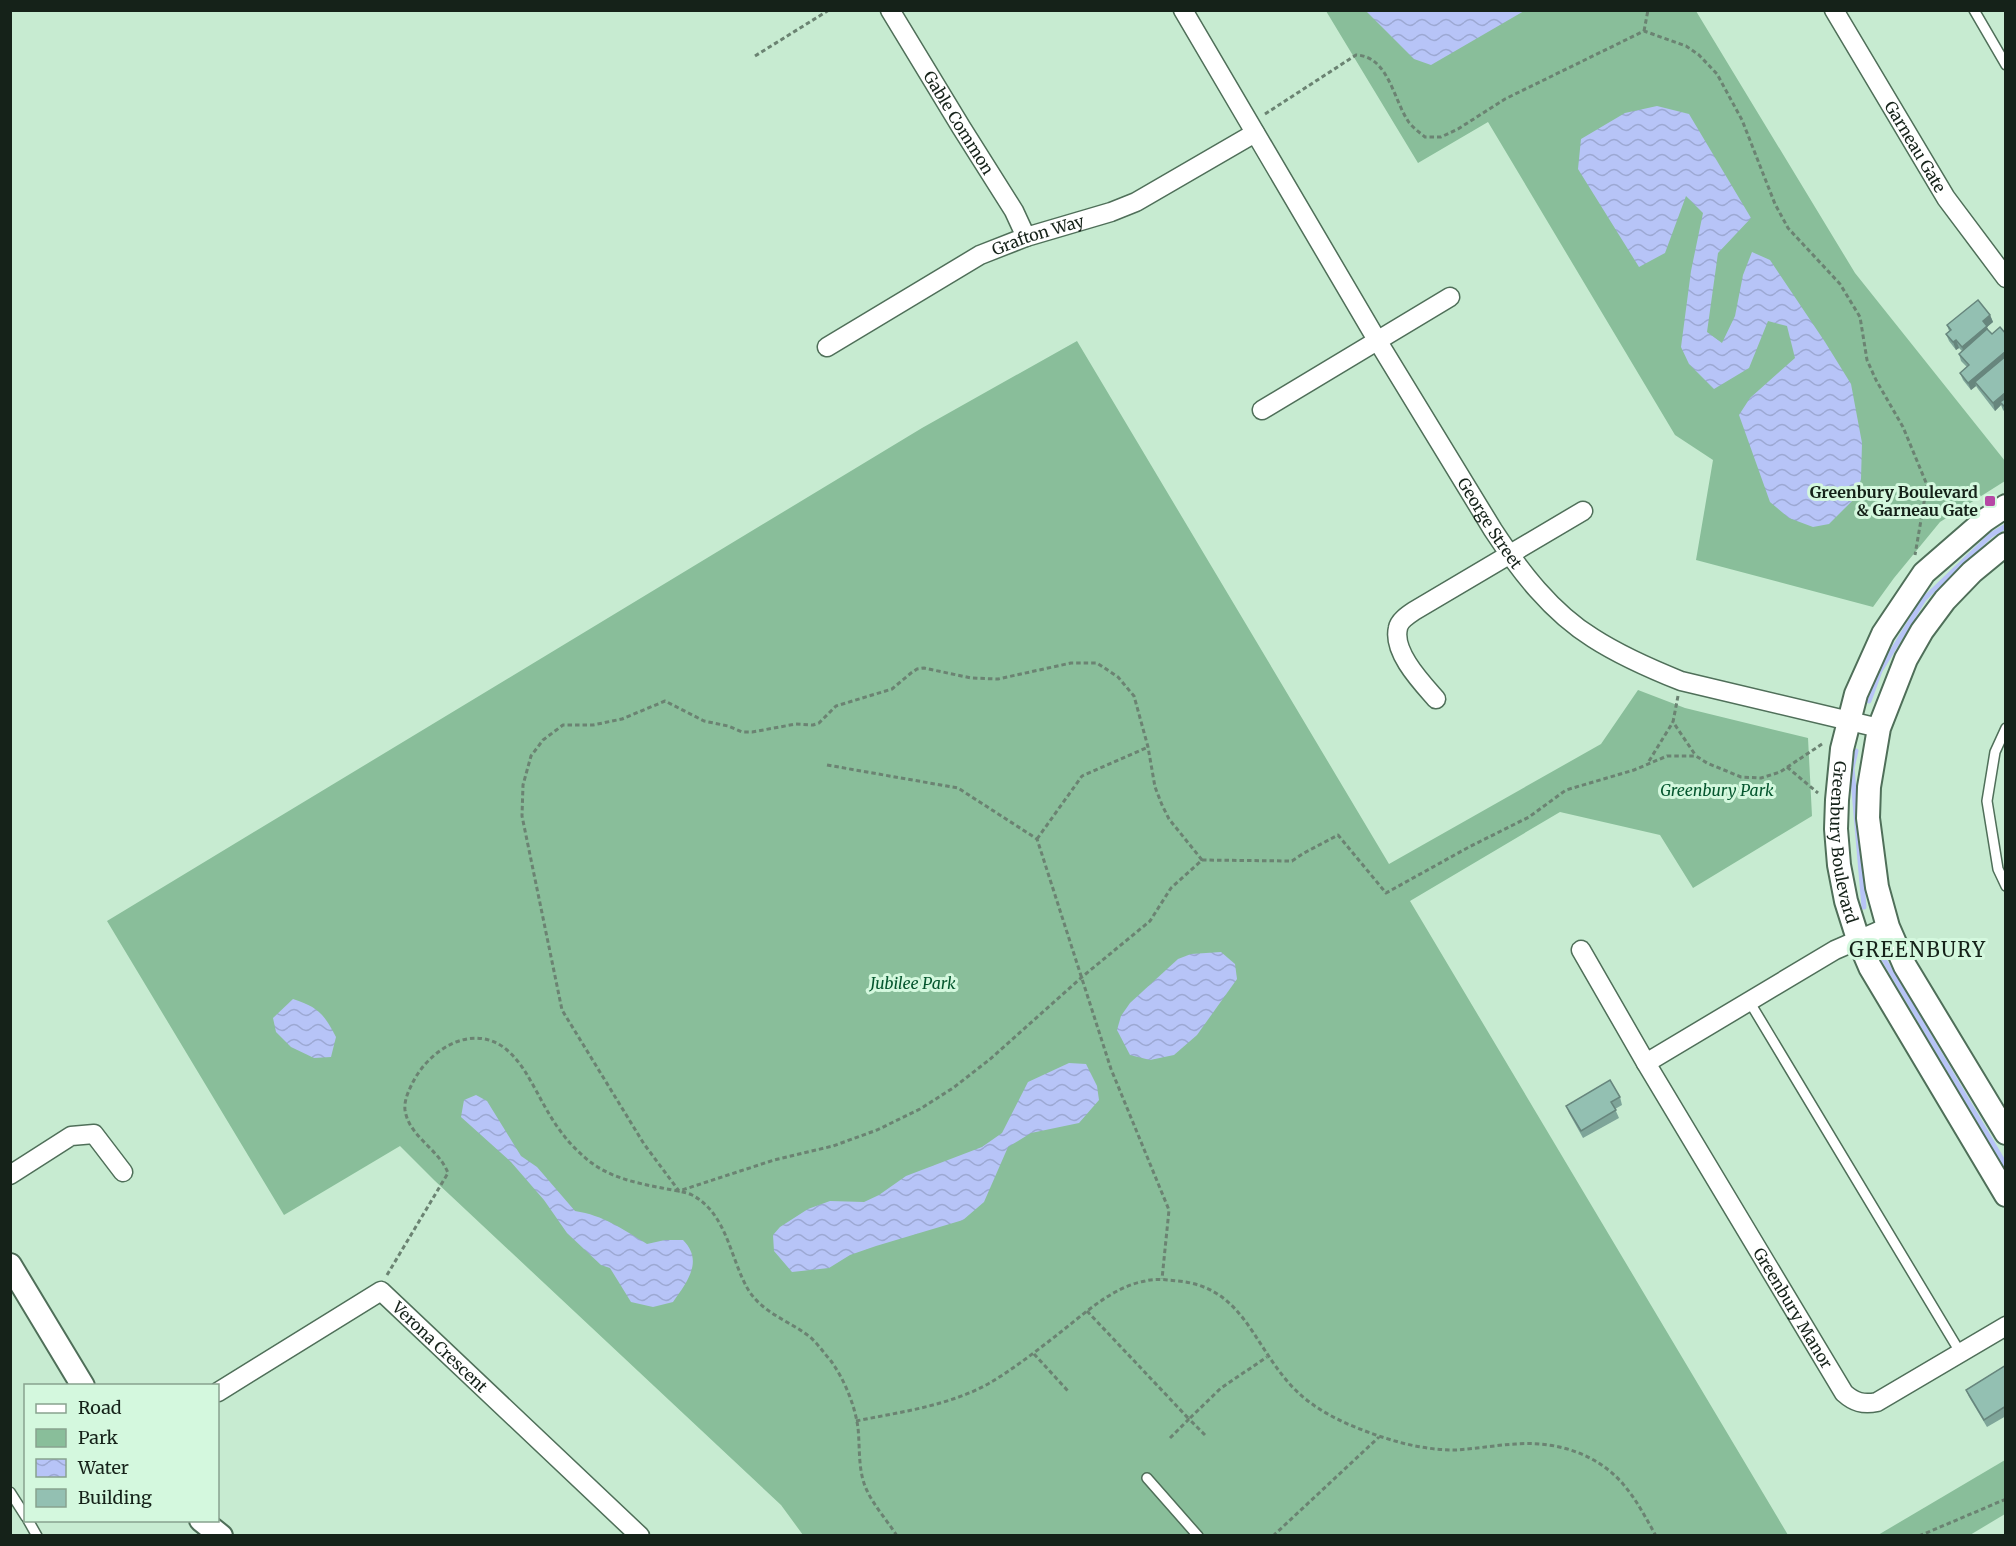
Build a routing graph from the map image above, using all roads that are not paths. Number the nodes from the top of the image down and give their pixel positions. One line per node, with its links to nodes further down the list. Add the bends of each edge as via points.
1 (890, 10): 7 (street, Gable Common, via 1014,211)
2 (1183, 10): 6 (street, George Street)
3 (1834, 10): 8 (street, Garneau Gate, via 1946,198)
4 (1974, 10): 5 (lane)
5 (2006, 65)
6 (1258, 124): 7 (street, Grafton Way, via 1136,202); 10 (street, George Street)
7 (1026, 237): 11 (street, Grafton Way, via 966,262)
8 (2006, 278)
9 (1450, 297): 10 (street)
10 (1377, 340): 12 (street); 16 (street, George Street)
11 (827, 347)
12 (1262, 410)
13 (2006, 506): 18 (street, Greenbury Boulevard, via 1924,573 1883,634 1856,694)
14 (1583, 511): 16 (street)
15 (2006, 544): 19 (street, Greenbury Boulevard, via 1972,572 1922,631)
16 (1509, 555): 17 (street, via 1414,611 1398,627 1402,653); 18 (street, George Street, via 1548,600 1593,638 1652,669 1681,681)
17 (1436, 699)
18 (1849, 721): 19 (street, George Street); 23 (street, Greenbury Boulevard, via 1842,749 1836,829 1846,902)
19 (1879, 728): 22 (street, Greenbury Boulevard, via 1868,818 1877,887)
20 (2006, 728): 21 (lane, via 1995,752 1987,801 1998,869)
21 (2006, 885)
22 (1888, 927): 23 (street); 27 (street, Greenbury Boulevard, via 1905,966)
23 (1858, 939): 25 (street); 30 (street, Greenbury Boulevard, via 1870,968)
24 (1581, 950): 26 (street, Greenbury Manor)
25 (1749, 1001): 26 (street); 33 (lane)
26 (1646, 1063): 33 (street, Greenbury Manor, via 1844,1393 1859,1403 1876,1402)
27 (2006, 1133)
28 (123, 1172): 29 (street, via 94,1134 70,1136)
29 (10, 1175)
30 (2006, 1195)
31 (10, 1265): 34 (street)
32 (2006, 1326): 33 (street, Greenbury Manor)
33 (1960, 1352)
34 (82, 1384)
35 (219, 1391): 41 (street, Verona Crescent, via 381,1291)
36 (1147, 1478): 42 (lane)
37 (10, 1492): 38 (lane)
38 (24, 1514)
39 (29, 1522): 40 (lane)
40 (37, 1536)
41 (640, 1536)
42 (1198, 1536)

